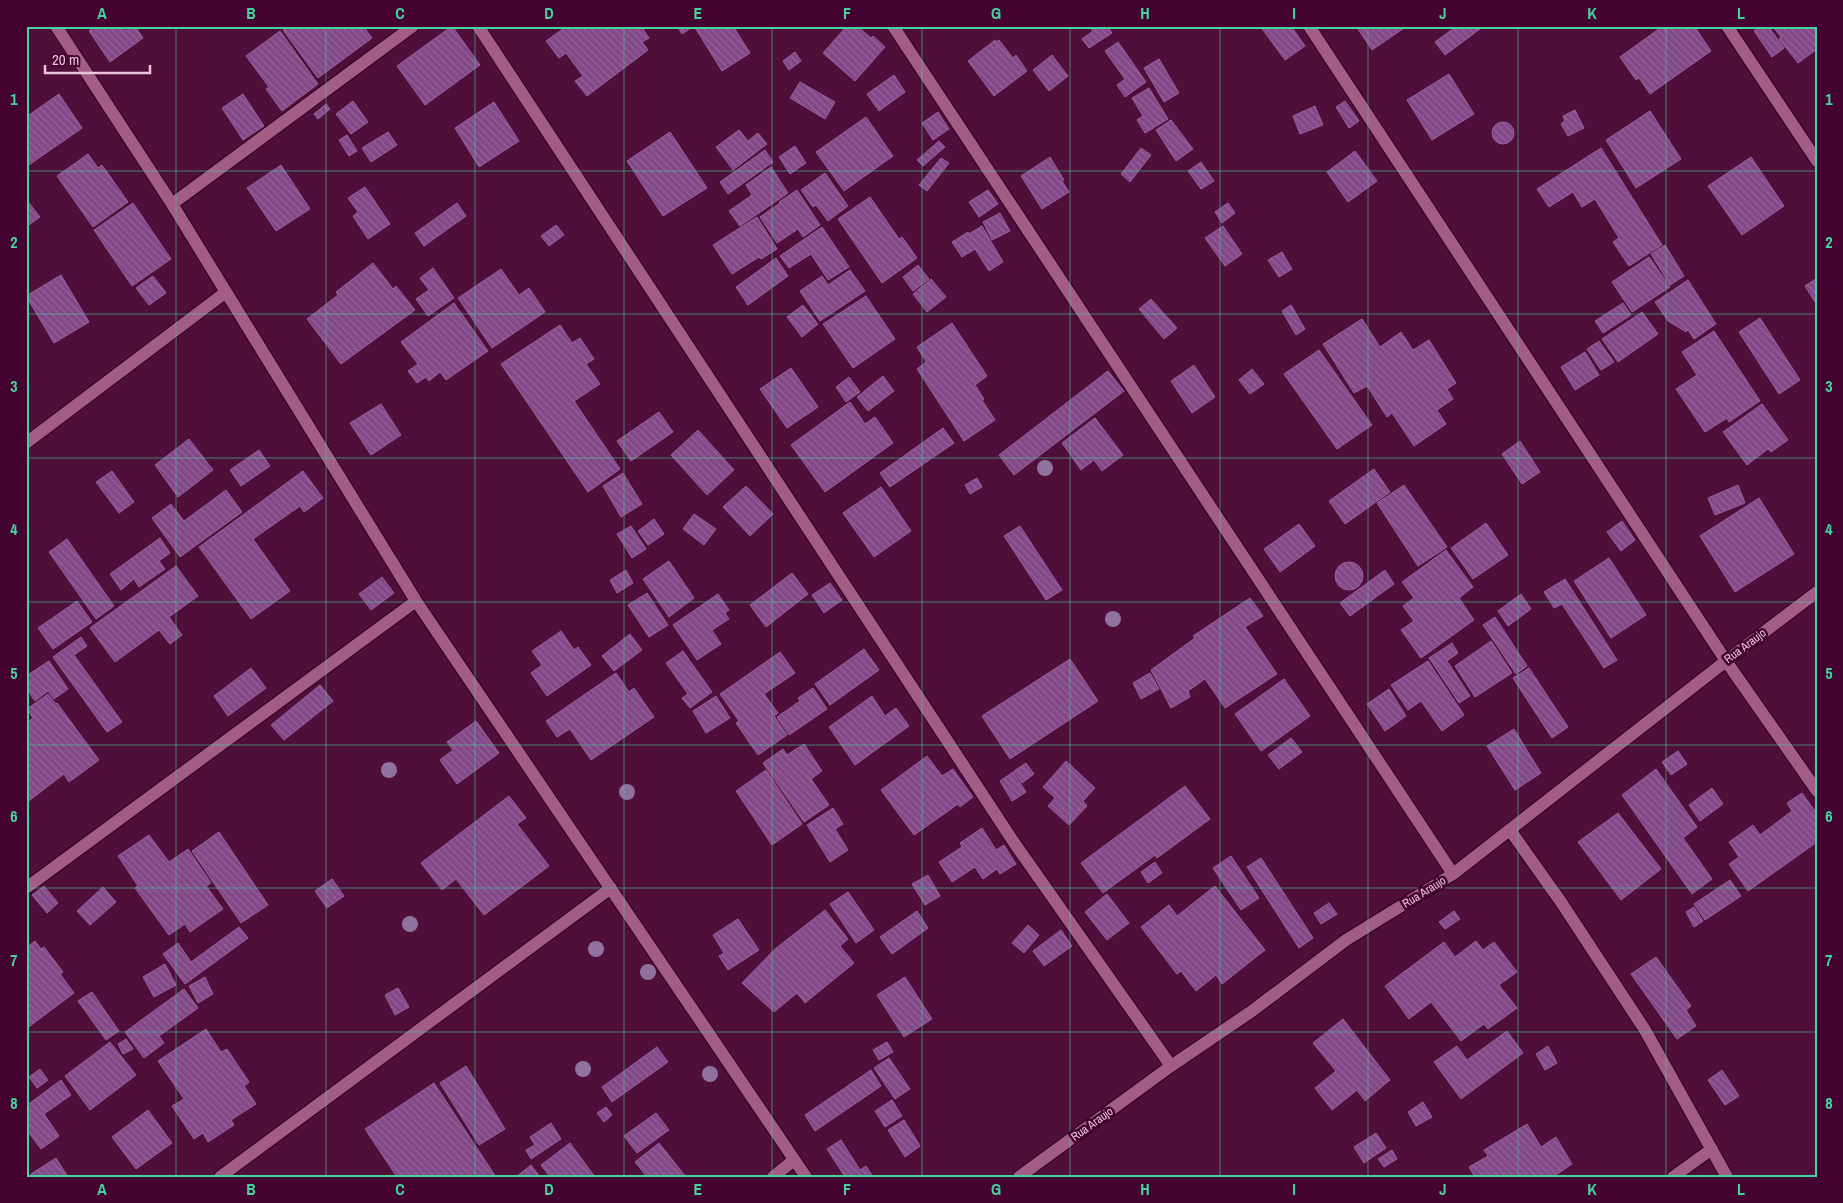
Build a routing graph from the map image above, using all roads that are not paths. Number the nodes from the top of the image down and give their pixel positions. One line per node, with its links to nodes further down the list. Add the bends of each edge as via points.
1 (56, 26): 8 (street)
2 (413, 26): 8 (street)
3 (478, 26): 19 (street, via 1015,844)
4 (893, 26): 16 (street)
5 (1309, 26): 13 (street)
6 (1727, 26): 7 (street)
7 (1817, 161)
8 (172, 204): 9 (street)
9 (226, 292): 10 (street); 12 (street)
10 (26, 443)
11 (1817, 592): 13 (street, Rua Araujo)
12 (416, 601): 17 (street); 18 (street)
13 (1726, 661): 14 (street); 15 (street, Rua Araujo)
14 (1817, 791)
15 (1510, 830): 16 (street, Rua Araujo); 20 (street, via 1645,1030)
16 (1453, 874): 19 (street, Rua Araujo, via 1346,940 1252,1011)
17 (26, 888)
18 (611, 888): 21 (street); 23 (street)
19 (1171, 1066): 22 (street, Rua Araujo)
20 (1712, 1149): 26 (street); 27 (street)
21 (794, 1160): 24 (street); 25 (street)
22 (1026, 1175)
23 (220, 1177)
24 (773, 1177)
25 (806, 1177)
26 (1673, 1177)
27 (1727, 1177)

